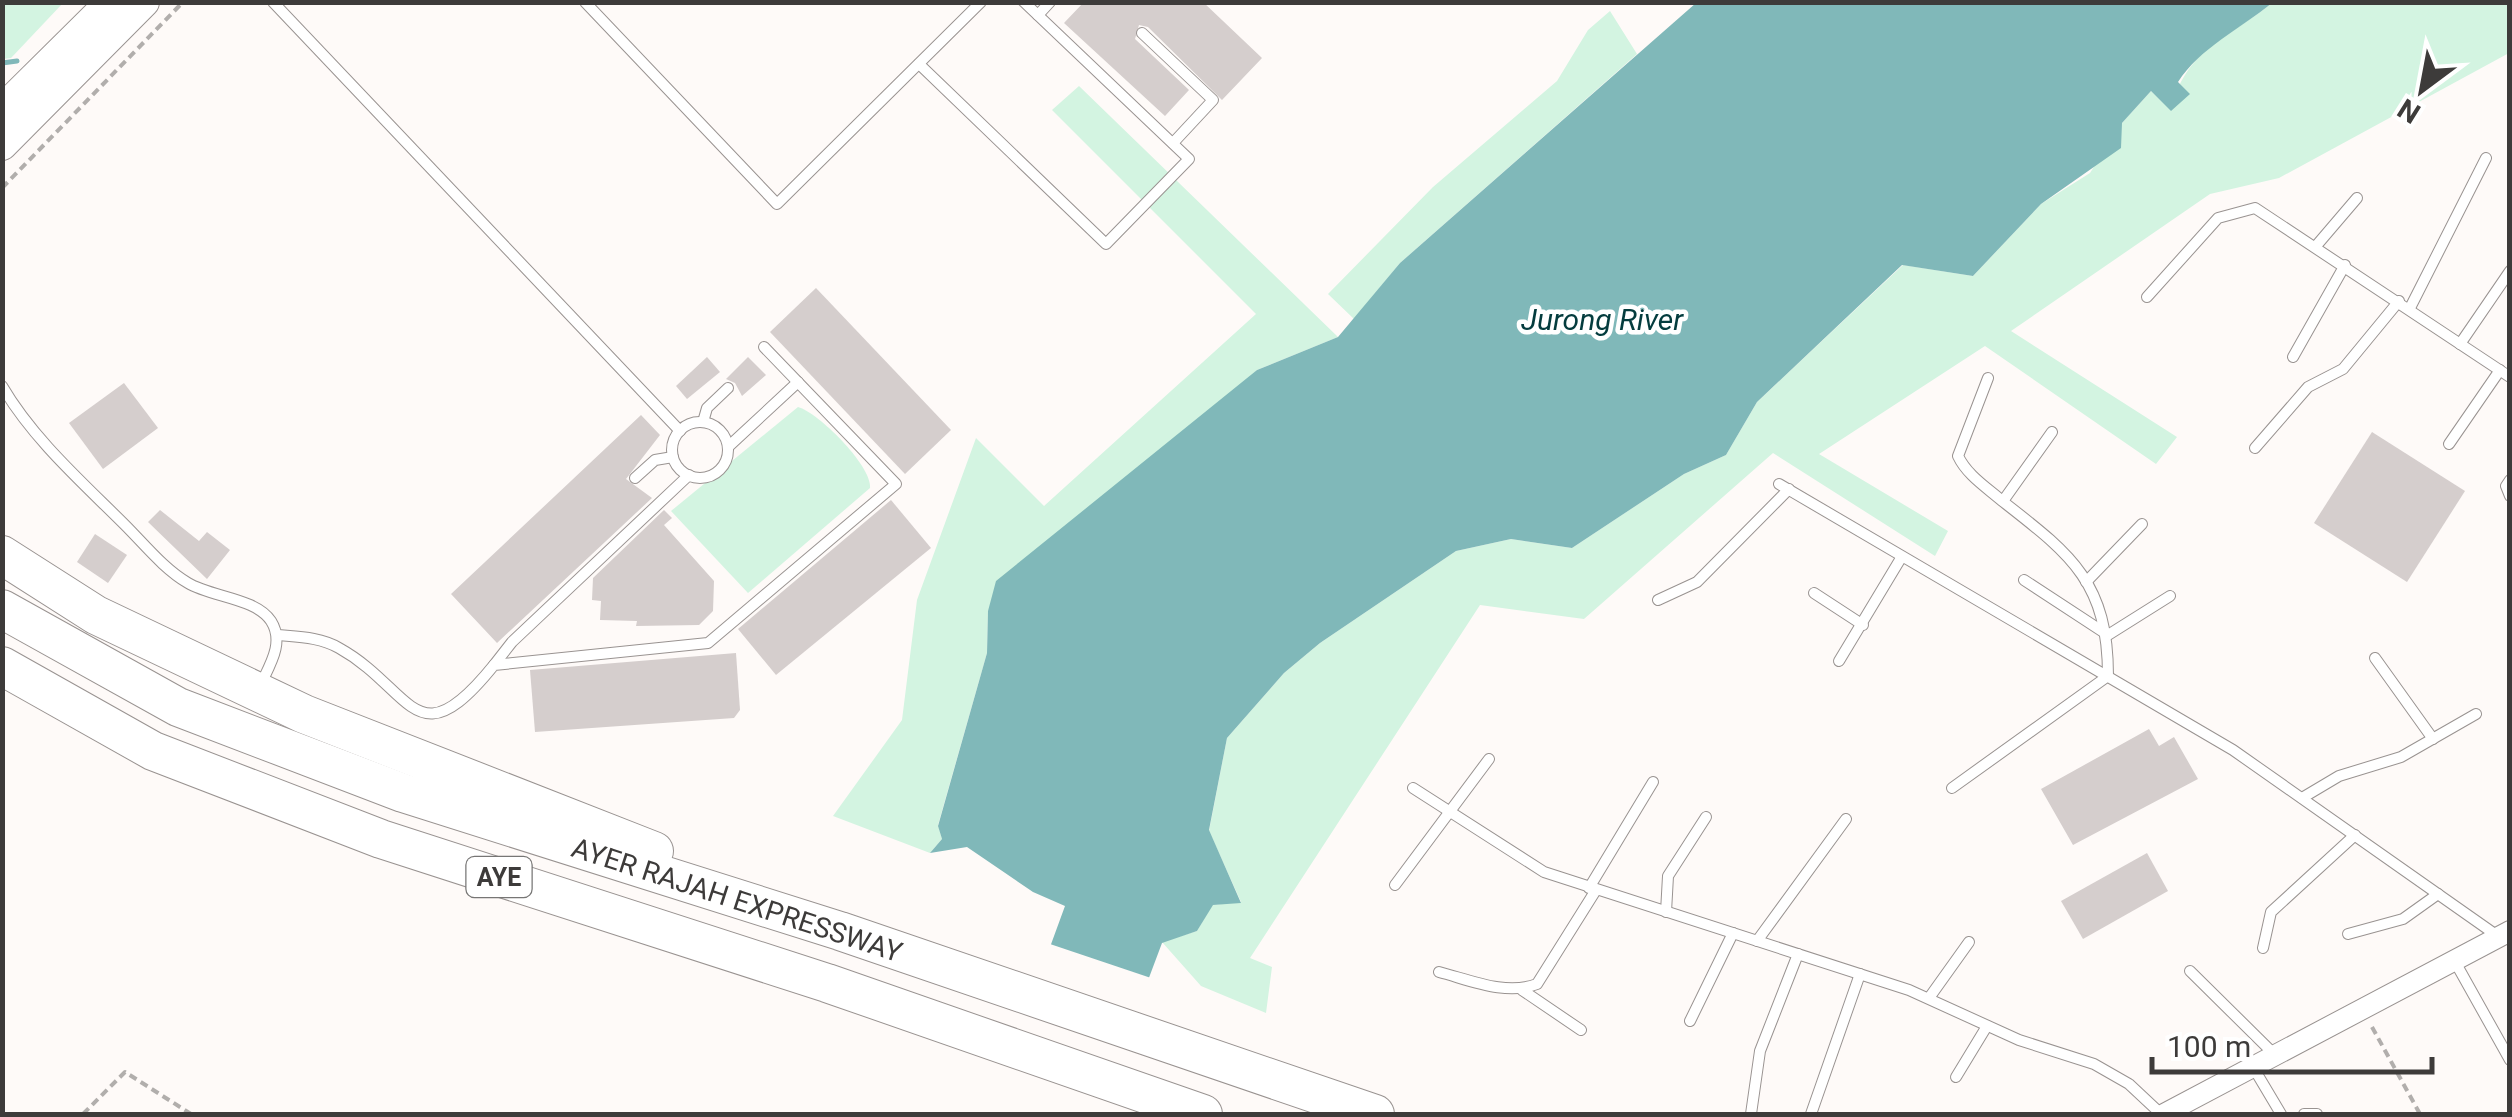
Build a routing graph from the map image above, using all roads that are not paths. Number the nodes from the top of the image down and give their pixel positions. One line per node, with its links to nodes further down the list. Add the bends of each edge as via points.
1 (111, 2): 11 (main road)
2 (144, 2): 13 (main road)
3 (273, 2): 31 (lane)
4 (586, 2): 10 (lane, via 777,204)
5 (981, 2): 10 (lane)
6 (1024, 2): 8 (lane)
7 (1050, 2): 8 (lane)
8 (1038, 15): 12 (lane)
9 (1142, 34): 12 (lane, via 1213,100)
10 (919, 64): 12 (lane, via 1106,244 1188,159)
11 (2, 110)
12 (1173, 143)
13 (2, 145)
14 (2486, 158): 21 (lane)
15 (2356, 198): 16 (lane)
16 (2316, 246): 17 (lane); 19 (lane, via 2255,208 2228,212)
17 (2345, 265): 20 (lane); 24 (lane)
18 (2510, 271): 22 (lane)
19 (2147, 297)
20 (2399, 301): 21 (lane); 35 (lane, via 2343,369 2308,388)
21 (2410, 308): 22 (lane)
22 (2460, 344): 25 (lane)
23 (764, 348): 27 (lane)
24 (2294, 357)
25 (2505, 374): 33 (lane)
26 (1988, 378): 41 (lane, via 1958,456)
27 (798, 382): 34 (lane); 56 (lane, via 896,484 708,642)
28 (2, 386): 52 (lane, via 52,452 164,565 204,592 260,610)
29 (728, 388): 30 (lane, via 706,408)
30 (703, 422): 31 (lane); 34 (lane, via 722,432)
31 (680, 431): 36 (lane)
32 (2052, 432): 41 (lane)
33 (2449, 444)
34 (728, 447): 37 (lane, via 718,473)
35 (2255, 448)
36 (673, 457): 37 (lane); 38 (lane, via 654,460)
37 (689, 475): 56 (lane)
38 (635, 478)
39 (2510, 480): 40 (lane)
40 (2510, 496)
41 (2003, 501): 46 (lane, via 2074,559)
42 (2142, 524): 46 (lane)
43 (2, 555): 59 (highway, via 96,615)
44 (1901, 558): 49 (lane, via 1784,486 1697,582); 51 (lane); 58 (lane)
45 (2024, 580): 53 (lane)
46 (2086, 582): 53 (lane)
47 (1814, 592): 51 (lane)
48 (2170, 596): 53 (lane)
49 (1658, 600)
50 (2, 609): 75 (highway, AYER RAJAH EXPRESSWAY / AYE, via 195,714 403,793)
51 (1863, 625): 55 (lane)
52 (277, 635): 56 (lane, via 339,648 424,713 454,710); 59 (lane)
53 (2108, 635): 58 (lane)
54 (2375, 658): 61 (lane)
55 (1839, 662)
56 (494, 665)
57 (2, 666): 96 (highway, AYER RAJAH EXPRESSWAY / AYE, via 154,751 381,839)
58 (2108, 676): 65 (lane); 66 (lane)
59 (257, 692): 75 (highway, via 604,828)
60 (2476, 714): 61 (lane)
61 (2433, 738): 66 (lane)
62 (1489, 759): 67 (lane)
63 (1654, 782): 72 (lane)
64 (1413, 788): 67 (lane)
65 (1952, 788)
66 (2302, 798): 70 (lane)
67 (1449, 811): 71 (lane); 72 (lane, via 1544,872)
68 (1706, 818): 74 (lane, via 1668,876)
69 (1846, 818): 79 (lane)
70 (2355, 836): 73 (lane); 81 (lane, via 2271,912)
71 (1395, 885)
72 (1593, 889): 74 (lane); 87 (lane, via 1537,984)
73 (2438, 894): 77 (lane, via 2403,919); 78 (lane)
74 (1666, 912): 76 (lane)
75 (840, 932): 97 (highway, AYER RAJAH EXPRESSWAY / AYE)
76 (1733, 933): 79 (lane); 89 (lane)
77 (2348, 934)
78 (2504, 934): 83 (street)
79 (1757, 941): 82 (lane)
80 (1969, 942): 88 (lane)
81 (2263, 948)
82 (1798, 954): 86 (lane); 98 (lane, via 1760,1051)
83 (2454, 960): 92 (street); 93 (lane)
84 (2190, 971): 92 (lane)
85 (1438, 972): 87 (lane)
86 (1860, 974): 88 (lane); 99 (lane)
87 (1522, 990): 91 (lane)
88 (1929, 998): 90 (lane)
89 (1690, 1021)
90 (1987, 1026): 95 (lane); 100 (lane, via 2094,1064)
91 (1581, 1030)
92 (2275, 1055): 94 (street)
93 (2510, 1060)
94 (2253, 1067): 100 (street); 101 (lane)
95 (1956, 1076)
96 (1202, 1114)
97 (1375, 1114)
98 (1751, 1114)
99 (1811, 1114)
100 (2163, 1114)
101 (2281, 1114)
102 (2304, 1114): 103 (lane)
103 (2317, 1114)

